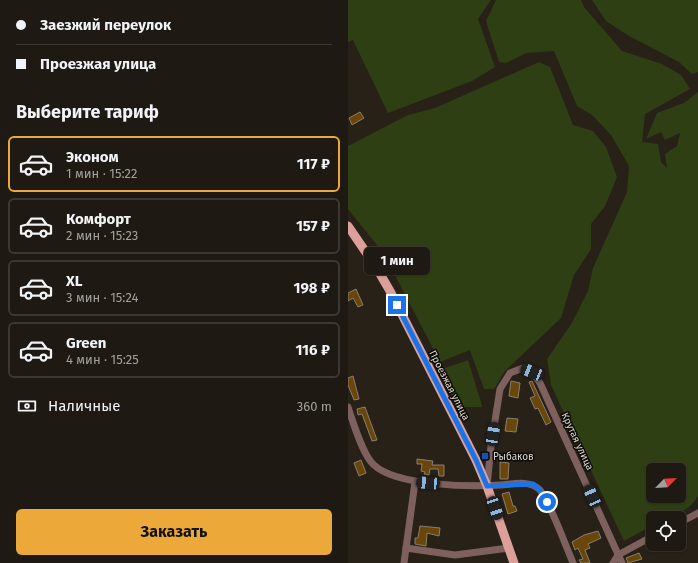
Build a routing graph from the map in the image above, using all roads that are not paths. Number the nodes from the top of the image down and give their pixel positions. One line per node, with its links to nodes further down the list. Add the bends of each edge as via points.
1 (348, 226): 4 (main road, Проезжая улица, via 390,291)
2 (348, 407): 3 (street, via 360,442 374,465 392,475)
3 (416, 482): 4 (street); 8 (street)
4 (487, 486): 9 (main road, Проезжая улица); 11 (street, Крутая улица, via 500,389 510,373 522,368 532,372 540,383); 15 (street, via 527,483 540,490)
5 (698, 513): 6 (street)
6 (686, 519)
7 (646, 540): 11 (street)
8 (406, 548): 10 (street); 12 (street)
9 (509, 548): 10 (street); 14 (main road, Проезжая улица)
10 (455, 555): 13 (street)
11 (618, 555): 16 (street); 17 (street, Крутая улица)
12 (404, 563)
13 (455, 563)
14 (514, 563)
15 (573, 563)
16 (613, 563)
17 (622, 563)

